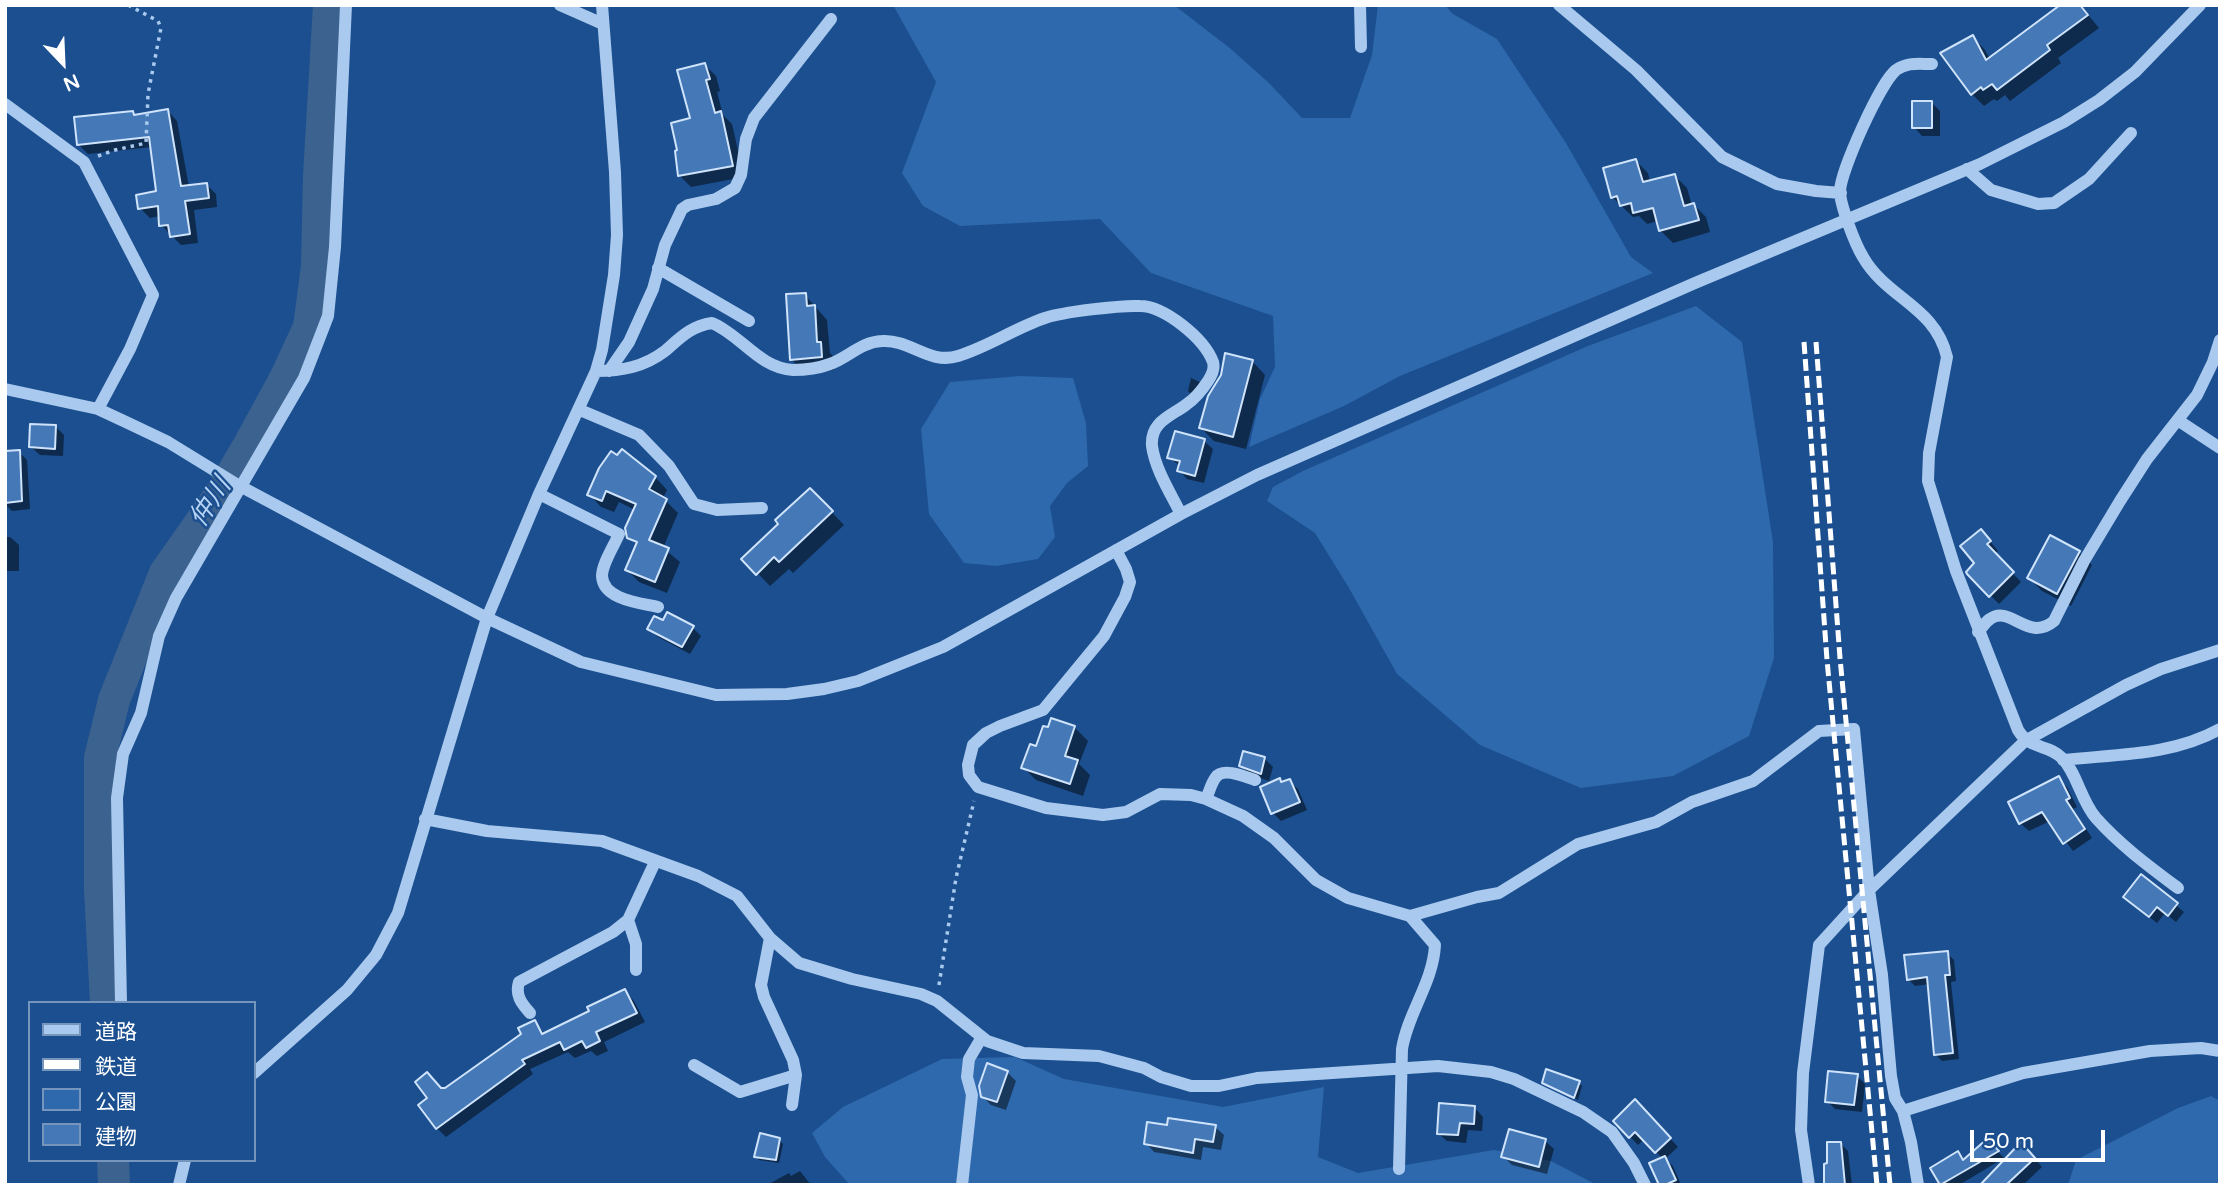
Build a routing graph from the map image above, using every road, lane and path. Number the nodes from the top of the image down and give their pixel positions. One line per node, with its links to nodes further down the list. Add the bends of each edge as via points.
1 (128, 5): 14 (path, via 158,21 161,28 148,94 146,143)
2 (346, 5): 27 (street, via 328,316 304,377)
3 (560, 5): 9 (street)
4 (602, 5): 9 (street)
5 (1360, 5): 10 (street)
6 (1559, 5): 16 (street, via 1636,70 1722,157 1777,184)
7 (2200, 5): 15 (street, via 2153,56 2099,100)
8 (831, 19): 18 (street, via 754,118 735,188 682,209)
9 (603, 24): 21 (street, via 617,235)
10 (1361, 47)
11 (1932, 64): 16 (street, via 1908,63 1885,83 1859,134)
12 (5, 104): 14 (street)
13 (2132, 133): 15 (street, via 2089,178 2054,203 2038,204 1991,190)
14 (84, 162): 23 (street, via 153,295)
15 (1967, 169): 17 (street)
16 (1841, 193): 17 (street)
17 (1849, 220): 30 (street, via 1257,475); 34 (street, via 1875,274 1935,327 1944,343 1947,357 1928,481)
18 (658, 268): 19 (street); 21 (street, via 629,342)
19 (749, 321)
20 (2220, 340): 25 (street, via 2206,379)
21 (603, 371): 24 (street); 30 (street, via 638,366 691,329 712,323 736,336 757,356 792,370 830,364 865,343 884,341 941,360 1048,316 1142,305 1185,326 1214,364 1200,394 1154,429 1152,446)
22 (5, 389): 23 (street)
23 (98, 409): 27 (street, via 168,442)
24 (580, 410): 28 (street); 29 (street, via 639,435 670,466 694,504 717,510)
25 (2179, 421): 26 (street); 34 (street, via 2120,500 2054,621 2034,629 1998,616)
26 (2220, 448)
27 (239, 486): 33 (street); 50 (street, via 159,636 141,713 123,754 117,798)
28 (539, 494): 32 (street, via 619,534 602,575 605,587 619,598); 33 (street)
29 (762, 508)
30 (1181, 514): 31 (street)
31 (1116, 550): 33 (street, via 943,648 858,681 788,694 716,695 581,662); 40 (street, via 1130,582 1104,636 1042,709 986,733 973,746 969,775)
32 (658, 607)
33 (487, 618): 42 (street)
34 (1978, 632): 37 (street)
35 (2220, 650): 37 (street, via 2126,685)
36 (2220, 729): 38 (street, via 2181,747)
37 (2025, 741): 38 (street, via 2053,751); 45 (street)
38 (2063, 760): 44 (street, via 2097,819)
39 (1255, 780): 41 (street, via 1219,774)
40 (978, 787): 41 (street, via 1046,808 1103,815 1126,812 1160,794); 51 (path, via 956,878)
41 (1206, 799): 46 (street, via 1243,816 1274,838 1316,880 1348,898)
42 (425, 819): 43 (street, via 487,831 602,841); 57 (street, via 398,913 376,955 347,990)
43 (655, 862): 47 (street); 48 (street, via 698,876 737,896)
44 (2178, 888)
45 (1869, 890): 46 (street, via 1854,729 1819,732 1754,781 1692,802 1656,822 1578,844 1499,893); 60 (street, via 1891,1076); 66 (street, via 1819,945 1802,1085 1801,1130)
46 (1410, 916): 56 (street, via 1435,945 1434,966 1404,1036)
47 (628, 920): 49 (street, via 636,944); 52 (street, via 519,982 520,1002)
48 (770, 938): 51 (street, via 799,962); 58 (street, via 761,985)
49 (636, 970)
50 (121, 1001)
51 (937, 1001): 53 (street)
52 (530, 1013)
53 (982, 1037): 56 (street, via 1023,1053 1099,1056 1191,1086); 64 (street, via 970,1059 967,1077 971,1095)
54 (2220, 1051): 60 (street, via 2150,1051 2023,1073)
55 (694, 1065): 58 (street, via 740,1092)
56 (1403, 1068): 62 (street); 65 (street, via 1438,1066 1491,1072 1535,1088 1612,1132)
57 (256, 1071)
58 (796, 1075): 59 (street)
59 (792, 1105)
60 (1902, 1111): 67 (street)
61 (185, 1162): 63 (street)
62 (1399, 1169)
63 (179, 1185)
64 (962, 1185)
65 (1645, 1185)
66 (1809, 1185)
67 (1918, 1185)

